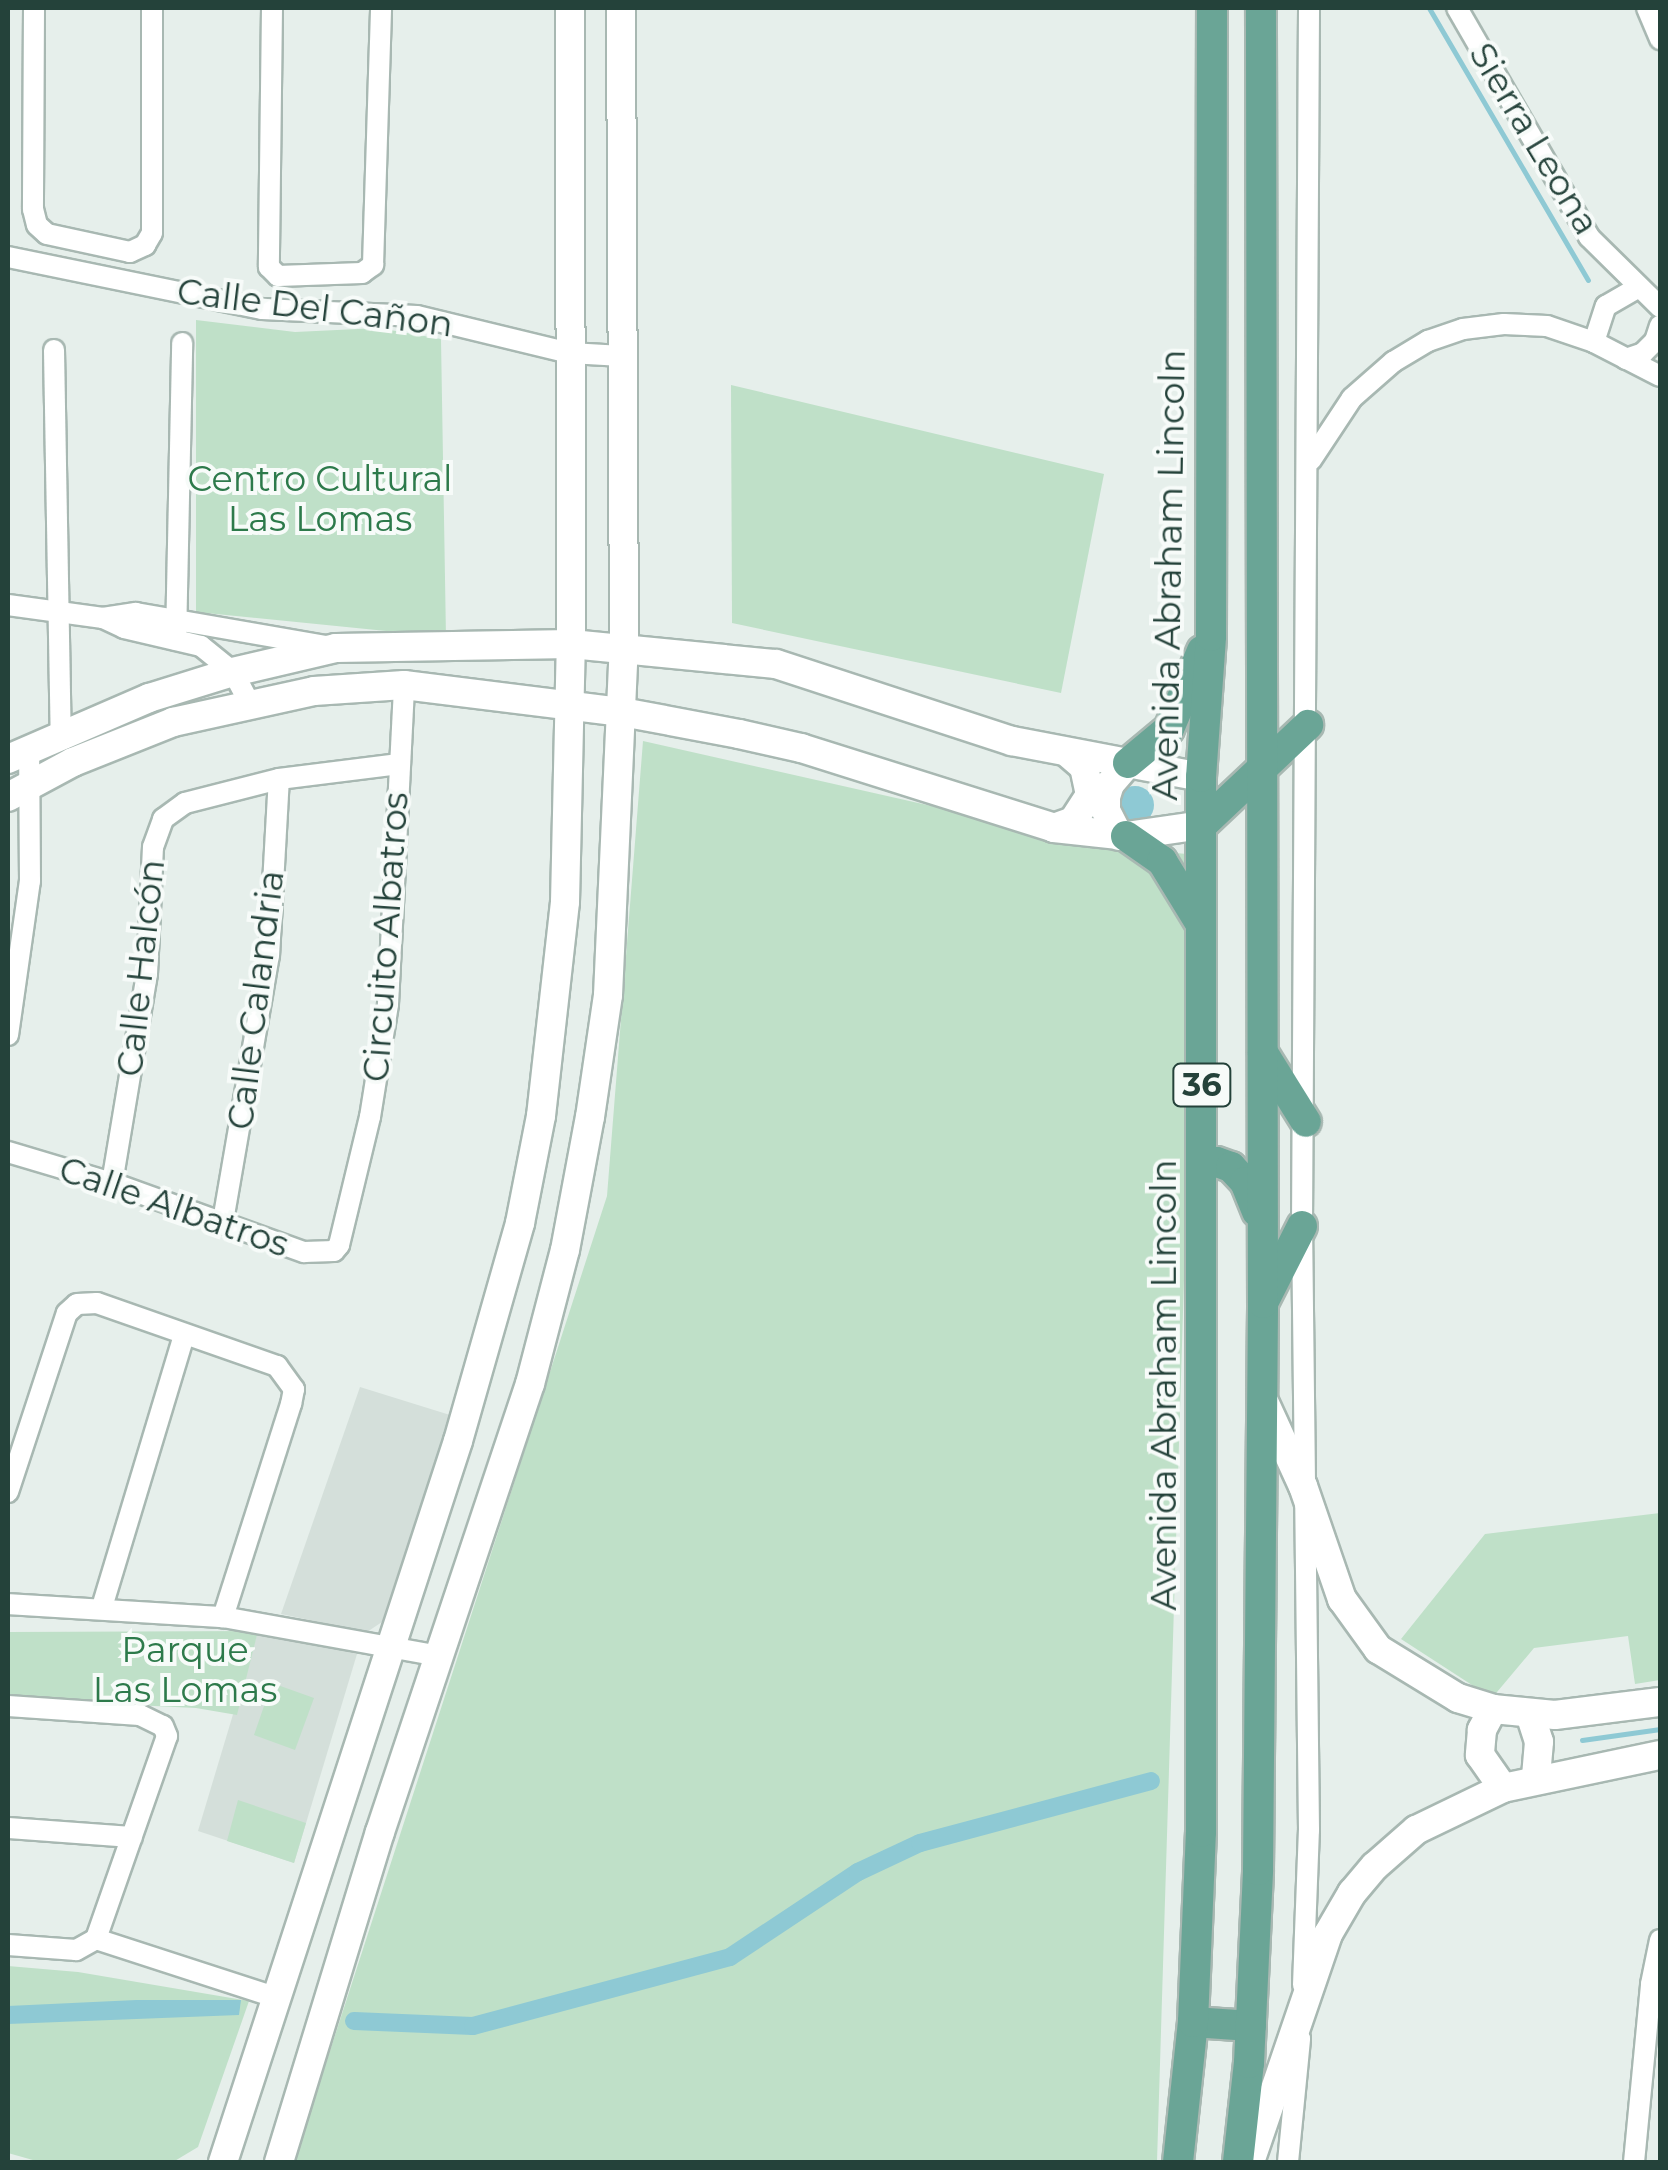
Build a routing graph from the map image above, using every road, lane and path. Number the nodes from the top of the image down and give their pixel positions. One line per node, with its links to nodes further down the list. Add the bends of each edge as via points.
1 (34, 8): 2 (street, via 37,225 47,234 130,252 152,233)
2 (152, 8)
3 (272, 8): 4 (street, via 269,267 278,276 362,273 373,265)
4 (381, 8)
5 (570, 8): 21 (main road)
6 (622, 8): 22 (main road)
7 (1212, 8): 29 (main road, Avenida Abraham Lincoln / 36)
8 (1260, 8): 44 (main road, 36)
9 (1309, 8): 25 (street)
10 (1458, 8): 14 (street, Sierra Leona, via 1589,238)
11 (1647, 8): 12 (street)
12 (1660, 39)
13 (8, 257): 21 (street, Calle Del Cañon, via 262,309 454,322)
14 (1637, 288): 15 (street, Sierra Leona); 18 (street, via 1606,306)
15 (1660, 307): 16 (street)
16 (1660, 317)
17 (1660, 326): 23 (street, via 1643,353)
18 (1594, 342): 23 (street); 25 (street, via 1547,326 1504,324 1428,342 1352,398)
19 (182, 343): 28 (street)
20 (54, 350): 27 (street)
21 (570, 353): 22 (street, Calle Del Cañon); 30 (main road)
22 (622, 356): 32 (main road)
23 (1626, 359): 24 (street)
24 (1660, 376)
25 (1310, 462): 38 (street)
26 (8, 604): 27 (street)
27 (55, 612): 28 (street, via 124,628); 39 (street)
28 (177, 630): 31 (street); 33 (street)
29 (1211, 636): 42 (main road, via 1169,729); 45 (main road, Avenida Abraham Lincoln / 36)
30 (571, 644): 31 (main road); 32 (main road); 36 (main road)
31 (336, 648): 33 (main road)
32 (624, 648): 37 (main road); 41 (main road, via 776,664)
33 (232, 672): 35 (street); 39 (main road)
34 (404, 684): 35 (main road); 36 (main road); 43 (street, Circuito Albatros)
35 (250, 704): 47 (main road, via 174,722)
36 (568, 704): 37 (main road); 73 (main road, via 564,902 541,1116 489,1338)
37 (622, 712): 49 (main road, via 800,748); 74 (main road, via 608,995 565,1250 513,1437)
38 (1308, 725): 44 (main road); 57 (street)
39 (61, 734): 40 (main road)
40 (18, 754): 47 (street)
41 (1069, 754): 42 (main road); 49 (main road, via 1084,767 1090,795 1073,822)
42 (1128, 763): 45 (main road); 50 (main road, via 1106,796 1106,811)
43 (399, 764): 46 (street, Calle Halcón); 64 (street, Circuito Albatros, via 388,1004)
44 (1258, 769): 48 (main road); 51 (main road, 36)
45 (1201, 777): 48 (main road, Avenida Abraham Lincoln / 36)
46 (279, 778): 60 (street, Calle Halcón, via 184,803 158,830 147,974); 61 (street, Calle Calandria, via 269,956)
47 (20, 791): 52 (street)
48 (1213, 815): 50 (main road); 51 (main road); 54 (main road, Avenida Abraham Lincoln / 36)
49 (1054, 828): 50 (main road)
50 (1122, 836): 54 (main road, via 1162,861)
51 (1260, 881): 56 (main road, 36)
52 (30, 882): 53 (street); 55 (street)
53 (8, 890)
54 (1203, 930): 59 (main road, Avenida Abraham Lincoln / 36)
55 (8, 1035)
56 (1262, 1052): 57 (main road); 62 (main road, 36)
57 (1306, 1122): 63 (street)
58 (8, 1152): 60 (street, Calle Albatros)
59 (1202, 1165): 62 (main road, via 1222,1163 1238,1174); 91 (main road, Avenida Abraham Lincoln / 36, via 1201,1832)
60 (112, 1182): 61 (street, Calle Albatros)
61 (223, 1221): 64 (street, Calle Albatros, via 304,1252)
62 (1262, 1224): 65 (main road, 36)
63 (1302, 1226): 65 (main road); 68 (street)
64 (340, 1245)
65 (1263, 1303): 67 (main road, 36)
66 (184, 1336): 69 (street, via 97,1303 77,1304 68,1312); 71 (street); 72 (street, via 277,1366 294,1389)
67 (1259, 1390): 68 (main road); 92 (main road, 36, via 1258,1870)
68 (1303, 1486): 77 (main road, via 1327,1565 1363,1632 1413,1674); 90 (street, via 1309,1811)
69 (8, 1492)
70 (8, 1604): 71 (street)
71 (102, 1607): 72 (street)
72 (223, 1617): 73 (street)
73 (391, 1646): 74 (street); 82 (main road)
74 (439, 1656): 84 (main road)
75 (1660, 1702): 78 (main road)
76 (8, 1706): 85 (street, via 140,1714 163,1726 167,1736)
77 (1492, 1710): 78 (main road); 81 (main road, via 1480,1755)
78 (1530, 1714): 80 (main road, via 1539,1742)
79 (1660, 1755): 80 (main road)
80 (1536, 1778): 81 (main road)
81 (1503, 1788): 90 (main road, via 1416,1830 1352,1892 1328,1934)
82 (334, 1816): 84 (main road); 89 (main road)
83 (8, 1828): 85 (street)
84 (380, 1832): 94 (main road)
85 (132, 1838): 86 (street)
86 (96, 1939): 88 (street, via 76,1950); 89 (street)
87 (1660, 1940): 99 (street)
88 (8, 1944)
89 (274, 1996): 93 (main road)
90 (1302, 2018): 97 (main road); 98 (street)
91 (1193, 2022): 92 (main road); 95 (main road, Avenida Abraham Lincoln / 36)
92 (1250, 2026): 96 (main road, 36)
93 (223, 2162)
94 (279, 2162)
95 (1178, 2162)
96 (1238, 2162)
97 (1250, 2162)
98 (1288, 2162)
99 (1634, 2162)

